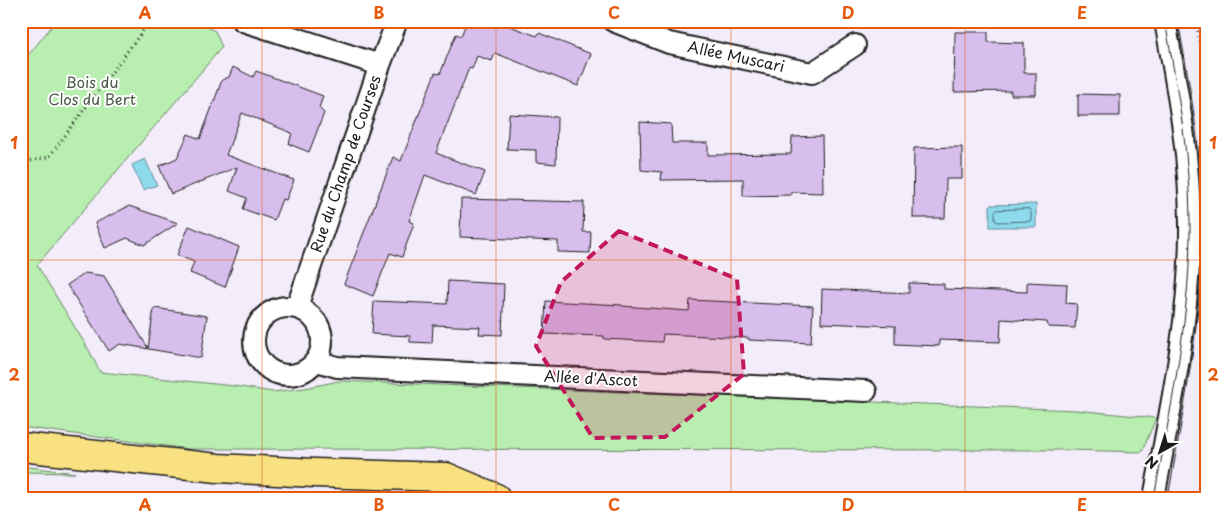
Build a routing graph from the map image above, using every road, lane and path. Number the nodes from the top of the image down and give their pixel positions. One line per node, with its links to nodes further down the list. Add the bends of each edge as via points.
1 (150, 21): 10 (path, via 49,157)
2 (242, 21): 8 (street)
3 (397, 21): 8 (street, Rue du Champ de Courses)
4 (613, 21): 7 (street, Allée Muscari, via 670,43 812,73)
5 (1165, 21): 17 (street, via 1184,128 1190,235 1181,348)
6 (1196, 21): 9 (path)
7 (855, 45)
8 (380, 64): 11 (street, Rue du Champ de Courses, via 303,288)
9 (1206, 72)
10 (21, 163)
11 (299, 308): 12 (street, via 308,312 321,329 322,351); 12 (street, via 287,306 266,314 258,323 254,346 258,357 275,373 298,374)
12 (317, 360): 13 (street, Allée d'Ascot, via 337,367)
13 (866, 391)
14 (21, 446): 16 (highway, via 218,468 446,477)
15 (1206, 477): 18 (path)
16 (496, 498)
17 (1154, 498)
18 (1202, 498)

